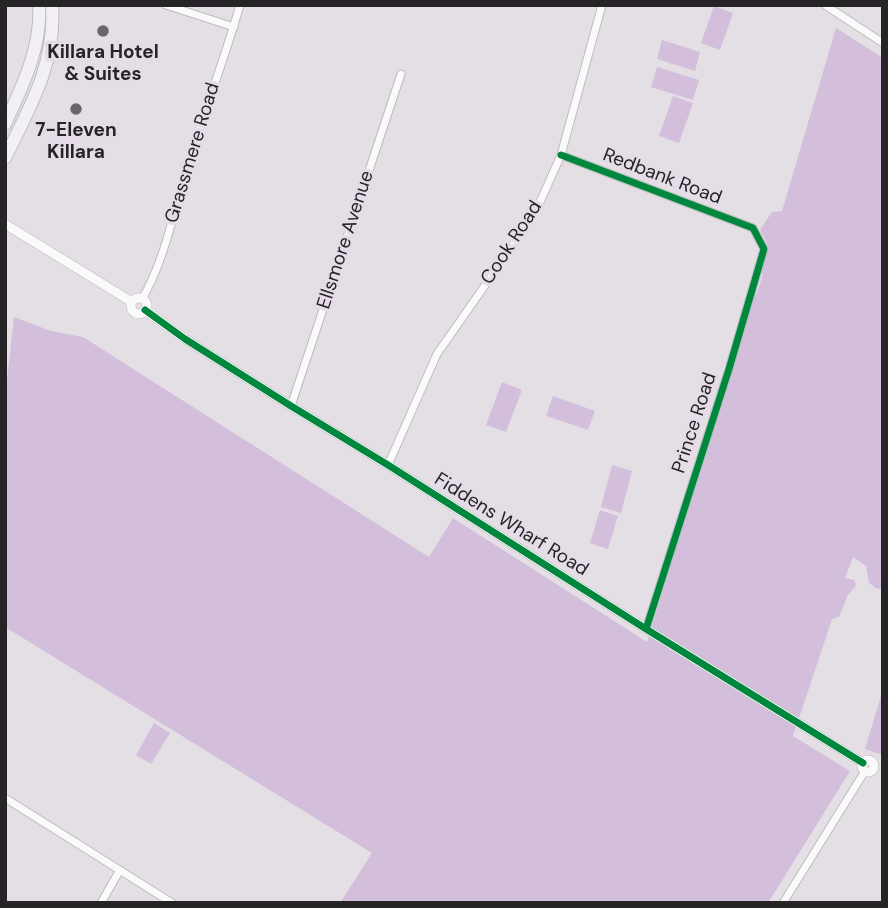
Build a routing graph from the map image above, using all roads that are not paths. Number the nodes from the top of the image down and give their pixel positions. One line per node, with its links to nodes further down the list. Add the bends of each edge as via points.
1 (39, 5): 10 (highway, via 37,41)
2 (52, 5): 12 (highway, via 52,43 46,69)
3 (166, 5): 7 (street)
4 (240, 5): 7 (street, Grassmere Road)
5 (602, 5): 11 (street, Cook Road)
6 (825, 5): 8 (street)
7 (234, 27): 15 (street, Grassmere Road, via 167,238)
8 (883, 43)
9 (401, 74): 18 (street, Ellsmore Avenue)
10 (5, 124)
11 (561, 155): 14 (street, Redbank Road); 19 (street, Cook Road, via 536,211 437,354)
12 (5, 158)
13 (5, 224): 16 (street)
14 (753, 229): 20 (street, Prince Road, via 764,250)
15 (142, 299): 16 (street); 17 (street)
16 (132, 302): 17 (street, via 135,312)
17 (145, 310): 18 (street, Fiddens Wharf Road)
18 (291, 406): 19 (street, Fiddens Wharf Road)
19 (388, 465): 20 (street, Fiddens Wharf Road)
20 (646, 629): 21 (street, Fiddens Wharf Road)
21 (871, 768): 26 (street)
22 (5, 798): 23 (street)
23 (120, 870): 24 (street); 25 (street)
24 (101, 903)
25 (172, 903)
26 (783, 903)

